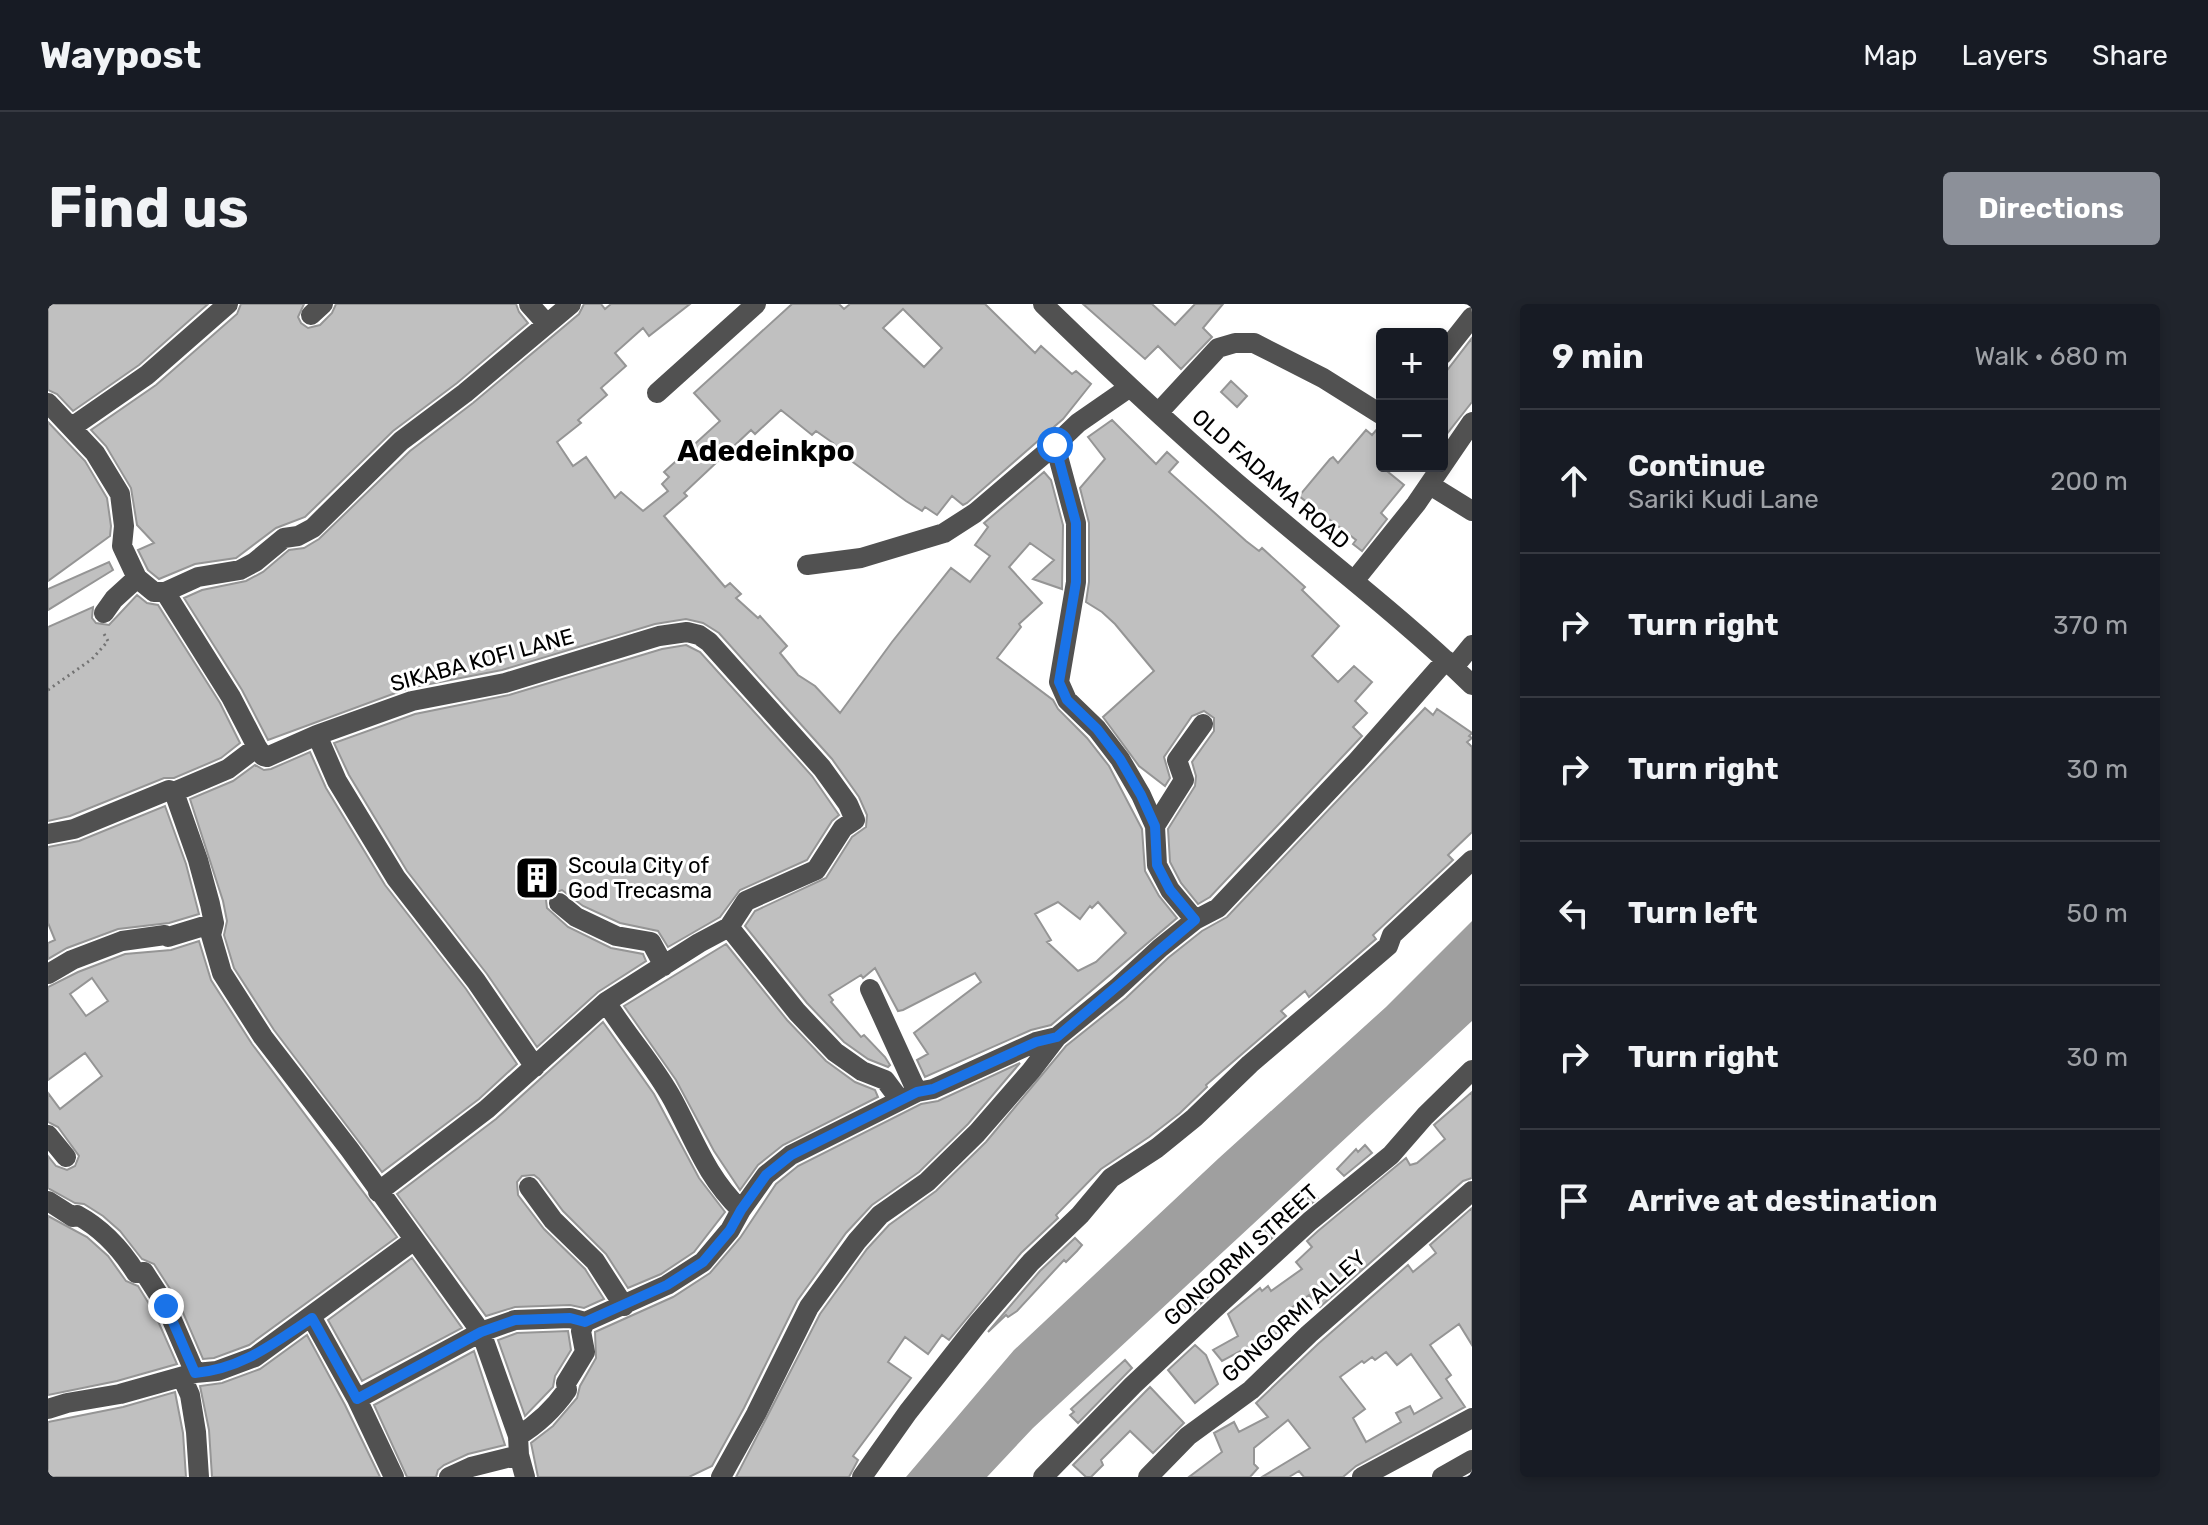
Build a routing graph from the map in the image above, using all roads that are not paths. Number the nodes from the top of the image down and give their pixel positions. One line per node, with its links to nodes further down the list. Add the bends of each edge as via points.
1 (228, 304): 15 (street, via 147,375)
2 (529, 304): 7 (street)
3 (571, 304): 7 (street)
4 (756, 304): 10 (street)
5 (1043, 304): 9 (street, OLD FADAMA ROAD)
6 (1472, 317): 8 (street)
7 (547, 324): 22 (street, via 401,441 313,528 284,538 240,570 198,577)
8 (1448, 347)
9 (1130, 387): 13 (street, OLD FADAMA ROAD); 16 (street)
10 (657, 393)
11 (48, 403): 15 (street)
12 (1376, 411): 13 (street, via 1254,343 1235,343 1218,348)
13 (1158, 413): 21 (street, OLD FADAMA ROAD)
14 (1472, 422): 17 (street)
15 (72, 427): 20 (street, via 120,494 122,546)
16 (1055, 445): 19 (street, via 944,533 861,558); 31 (street, via 1076,523 1076,582 1059,682 1067,700 1120,759)
17 (1430, 485): 18 (street); 21 (street)
18 (1472, 511)
19 (807, 565)
20 (137, 578): 22 (street, via 154,592); 23 (street)
21 (1354, 581): 25 (street, OLD FADAMA ROAD)
22 (165, 592): 29 (street)
23 (104, 613)
24 (1472, 645): 25 (street)
25 (1450, 664): 26 (street, OLD FADAMA ROAD); 35 (street, via 1266,860 1218,908)
26 (1472, 685)
27 (1203, 724): 31 (street, via 1177,760 1184,780)
28 (317, 735): 29 (street, SIKABA KOFI LANE, via 267,757); 37 (street, SIKABA KOFI LANE, via 412,701 505,683 659,636 699,635 822,768 855,820 843,828 816,870 746,901); 43 (street, via 337,781 396,878)
29 (257, 747): 30 (street, via 228,769)
30 (174, 792): 32 (street); 36 (street)
31 (1155, 826): 35 (street, via 1157,865)
32 (48, 834)
33 (1472, 860): 70 (street, via 1392,935 1388,946 1194,1118 1111,1178 979,1322)
34 (559, 903): 38 (street, via 616,936 651,942)
35 (1195, 920): 42 (street)
36 (214, 923): 39 (street, via 168,937 122,941); 50 (street, via 211,935 222,973 247,1015)
37 (729, 927): 38 (street); 45 (street, via 835,1052)
38 (664, 966): 41 (street)
39 (48, 974)
40 (870, 989): 45 (street)
41 (606, 1002): 43 (street); 52 (street, via 672,1098 707,1170)
42 (1057, 1037): 45 (street); 64 (street, via 977,1133 857,1241 809,1307)
43 (535, 1067): 50 (street)
44 (1472, 1070): 71 (street, GONGORMI STREET, via 1391,1155 1214,1309)
45 (908, 1096): 52 (street, via 791,1155 766,1175)
46 (48, 1135): 47 (street)
47 (66, 1157)
48 (529, 1187): 54 (street, via 553,1220 595,1261)
49 (1472, 1191): 72 (street, GONGORMI ALLEY, via 1251,1390 1188,1436)
50 (378, 1192): 53 (street)
51 (48, 1201): 58 (street, via 82,1217 122,1251 136,1273 144,1272 166,1306)
52 (741, 1210): 54 (street, via 703,1262)
53 (413, 1241): 55 (street); 57 (street)
54 (624, 1306): 56 (street)
55 (312, 1318): 58 (street, via 255,1357); 59 (street)
56 (585, 1322): 57 (street, via 515,1320); 62 (street, via 585,1352 567,1390)
57 (481, 1332): 59 (street); 62 (street)
58 (189, 1375): 60 (street); 65 (street)
59 (357, 1399): 66 (street)
60 (48, 1409)
61 (1472, 1418): 73 (street)
62 (518, 1446): 67 (street); 68 (street)
63 (1472, 1460): 74 (street)
64 (722, 1473): 69 (street)
65 (199, 1477)
66 (394, 1477)
67 (449, 1477)
68 (525, 1477)
69 (702, 1477)
70 (862, 1477)
71 (1043, 1477)
72 (1148, 1477)
73 (1362, 1477)
74 (1442, 1477)

